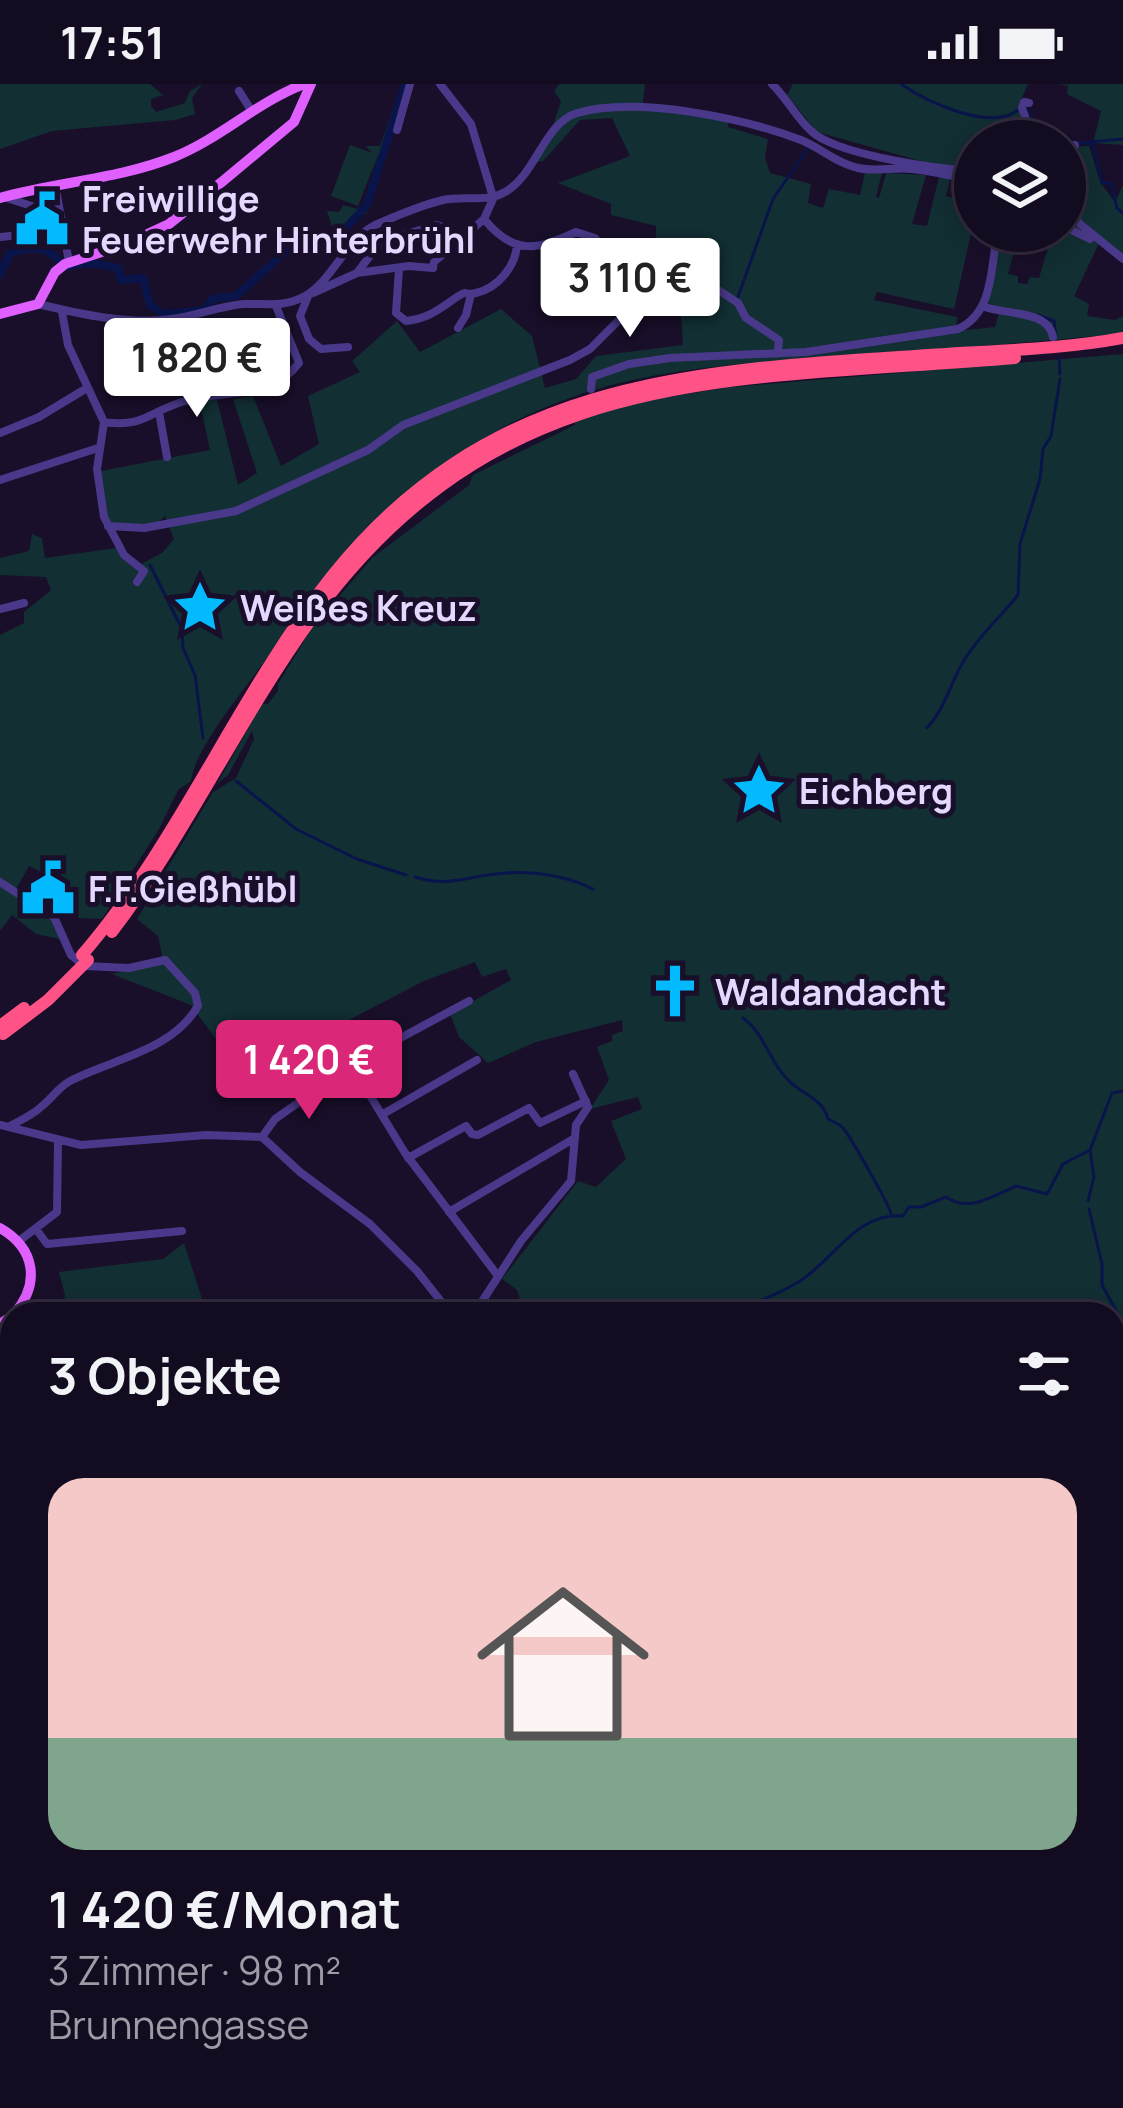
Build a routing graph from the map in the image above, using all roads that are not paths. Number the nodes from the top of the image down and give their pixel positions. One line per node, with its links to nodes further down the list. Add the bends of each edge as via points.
1 (308, 84): 7 (main road); 30 (main road, via 297,119 169,224)
2 (410, 84): 9 (street)
3 (440, 84): 18 (street, via 471,124)
4 (772, 84): 11 (street, via 803,122)
5 (240, 93): 7 (street)
6 (1025, 107): 8 (street)
7 (251, 110): 17 (main road, via 171,158)
8 (1028, 120)
9 (397, 130)
10 (804, 141): 11 (street); 13 (street, via 855,167); 18 (street, via 728,118 642,109 572,114 527,176)
11 (834, 143): 12 (street)
12 (903, 161): 13 (street); 14 (street)
13 (912, 169): 15 (street)
14 (954, 172)
15 (954, 174)
16 (57, 195): 19 (street)
17 (2, 197): 19 (street)
18 (494, 197): 20 (street); 35 (street, via 440,200 375,225)
19 (58, 215): 22 (street)
20 (484, 218): 25 (street); 26 (street)
21 (1086, 229): 29 (street)
22 (63, 231): 23 (street); 30 (street)
23 (0, 237)
24 (1086, 238): 27 (street)
25 (457, 242): 32 (street, via 433,268); 33 (street, via 437,225 397,237)
26 (517, 244): 31 (street, via 544,247 576,232 595,238 616,264); 34 (street, via 498,281)
27 (1097, 244)
28 (994, 252): 38 (street)
29 (1123, 259)
30 (65, 264): 36 (main road)
31 (656, 265): 44 (street, via 697,276); 54 (street, via 655,284 590,349 545,371 403,425 368,450 236,511 144,528)
32 (399, 268): 33 (street); 34 (street, via 396,309 406,320)
33 (357, 273): 35 (street)
34 (471, 293): 41 (street)
35 (308, 294): 37 (street); 45 (street, via 300,316 308,339 321,349)
36 (38, 304): 39 (street); 40 (main road)
37 (276, 306): 39 (street, via 241,304 169,320); 48 (street, via 298,363 286,376 247,395 192,399)
38 (985, 307): 42 (street, via 1042,319); 44 (street, via 958,328 795,351)
39 (62, 312): 46 (street)
40 (0, 314)
41 (458, 328)
42 (1053, 337)
43 (1123, 342): 60 (highway, bridge, via 646,383 531,420 461,459 388,516 333,575 85,957)
44 (779, 345): 47 (street, via 629,364 592,377)
45 (348, 347)
46 (88, 388): 49 (street); 50 (street)
47 (591, 389)
48 (159, 412): 49 (street, via 129,426); 52 (street)
49 (104, 422): 51 (street)
50 (0, 433)
51 (98, 448): 53 (street); 54 (street)
52 (167, 457)
53 (0, 480)
54 (108, 526): 55 (street, via 144,571)
55 (137, 582)
56 (25, 603): 57 (street)
57 (0, 610)
58 (0, 882): 66 (street, via 55,917 71,955 86,966 171,963 198,1006 155,1044 68,1082 38,1110)
59 (469, 1001): 62 (street)
60 (1, 1032)
61 (477, 1060): 65 (street)
62 (352, 1066): 65 (street); 67 (street, via 275,1119)
63 (573, 1074): 64 (street)
64 (586, 1101): 68 (street); 70 (street, via 540,1123 529,1108 478,1135 466,1126)
65 (383, 1114): 70 (street)
66 (4, 1126): 69 (street)
67 (262, 1137): 69 (street); 78 (street, via 370,1224)
68 (575, 1138): 71 (street); 76 (street, via 571,1181)
69 (58, 1142): 73 (street, via 57,1212)
70 (408, 1157): 71 (street)
71 (448, 1212): 76 (street)
72 (0, 1228): 75 (main road)
73 (36, 1228): 74 (street, via 47,1244); 75 (street)
74 (182, 1231)
75 (19, 1241): 77 (main road, via 33,1276)
76 (498, 1277): 79 (street)
77 (23, 1302)
78 (442, 1302)
79 (482, 1302)

